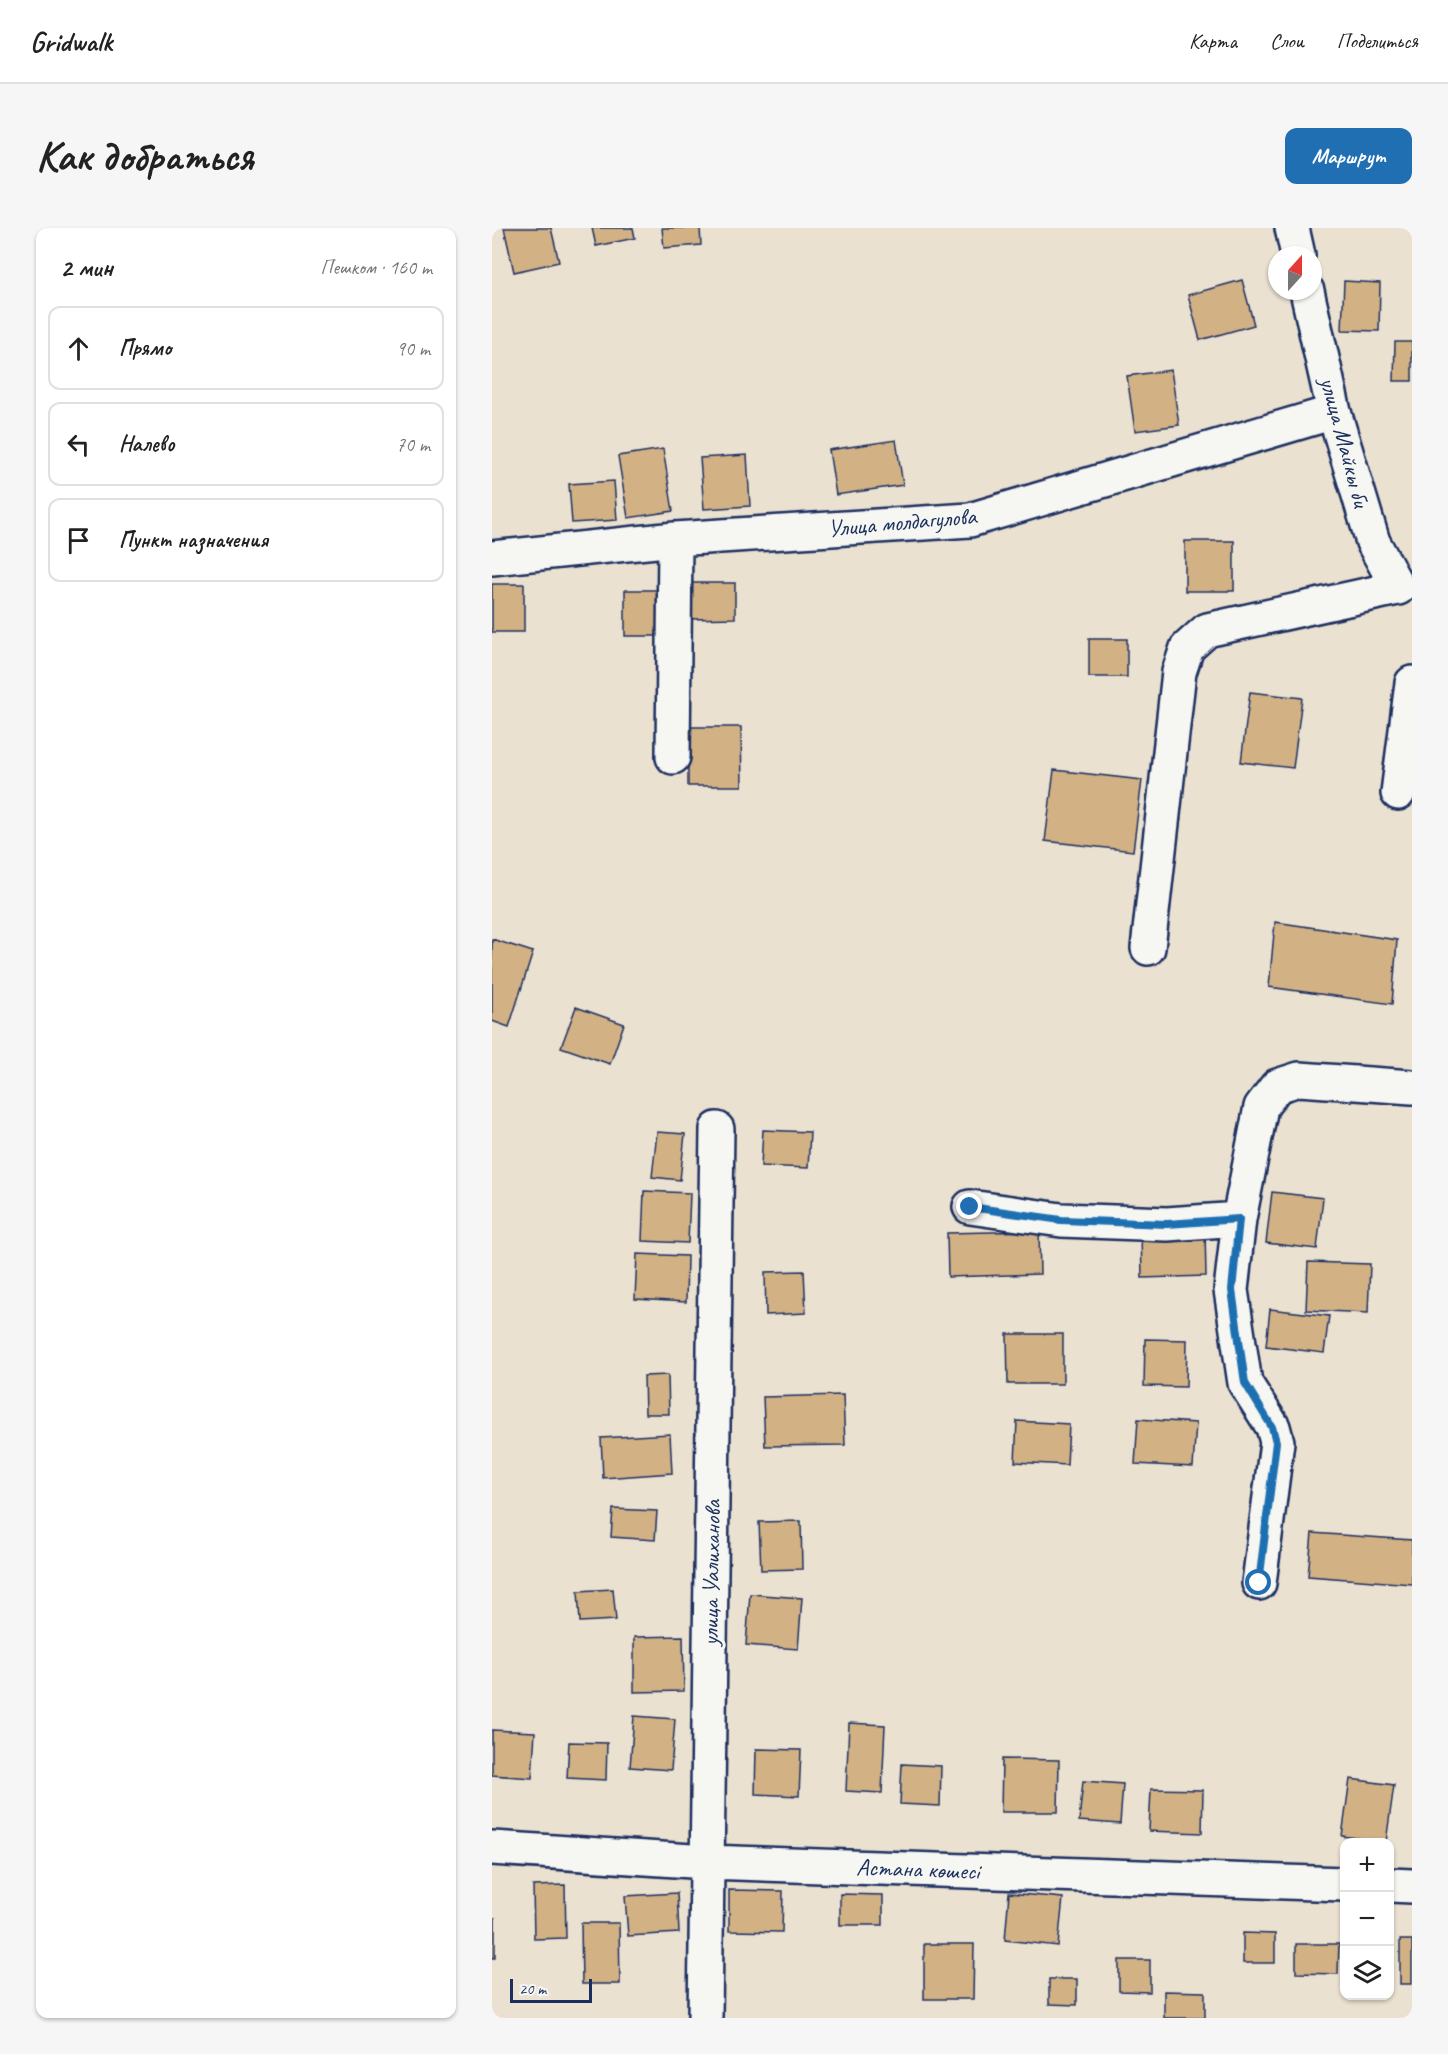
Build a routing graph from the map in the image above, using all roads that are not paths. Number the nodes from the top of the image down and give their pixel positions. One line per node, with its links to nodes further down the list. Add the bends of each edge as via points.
1 (1292, 228): 2 (street)
2 (1296, 246)
3 (1308, 300): 4 (street, улица Майкы би)
4 (1334, 412): 5 (street, Улица молдагулова, via 970,520); 7 (street, улица Майкы би, via 1373,542)
5 (675, 539): 6 (street, Улица молдагулова); 9 (street)
6 (492, 558)
7 (1405, 591): 11 (street, via 1207,630 1187,648 1179,672)
8 (1412, 683): 10 (street)
9 (673, 757)
10 (1398, 793)
11 (1148, 948)
12 (1412, 1087): 15 (street, via 1299,1079 1277,1086 1261,1107)
13 (717, 1129): 18 (street, улица Уалиханова)
14 (970, 1207): 15 (street, via 1061,1220 1167,1224)
15 (1239, 1219): 16 (street, via 1232,1290 1245,1383 1272,1427 1276,1442)
16 (1259, 1583)
17 (492, 1848): 18 (street, Астана көшесі)
18 (707, 1862): 19 (street, Астана көшесі); 22 (street, улица Уалиханова)
19 (1340, 1884)
20 (1394, 1885): 21 (street)
21 (1412, 1886)
22 (705, 2018)

